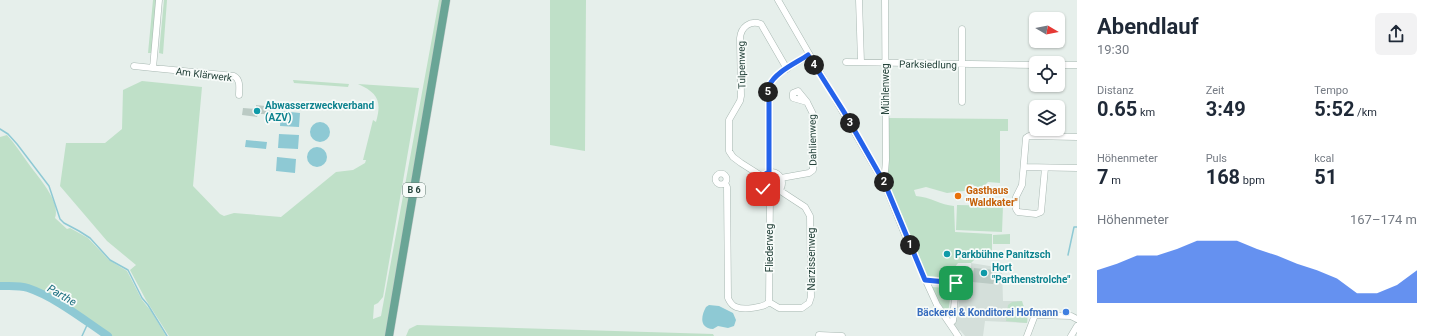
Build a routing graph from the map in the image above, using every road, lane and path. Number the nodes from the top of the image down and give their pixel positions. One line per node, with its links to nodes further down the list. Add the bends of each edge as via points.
1 (159, 0): 16 (street)
2 (446, 0): 38 (main road, B 6)
3 (778, 0): 7 (street)
4 (859, 0): 9 (street)
5 (885, 0): 10 (street, Mühlenweg)
6 (962, 30): 11 (street, Parksiedlung)
7 (808, 55): 17 (street); 26 (street)
8 (846, 62): 9 (street, Parksiedlung)
9 (861, 62): 10 (street, Parksiedlung)
10 (885, 63): 11 (street, Parksiedlung); 26 (street, Mühlenweg, via 886,160 885,172)
11 (962, 64): 12 (street, Parksiedlung); 20 (street, Parksiedlung)
12 (1029, 64)
13 (1065, 65): 14 (street)
14 (1077, 65)
15 (134, 66): 16 (street, Am Klärwerk)
16 (153, 68): 18 (street, Am Klärwerk, via 234,76 240,84)
17 (787, 69): 25 (street, via 769,86); 27 (street, Tulpenweg, via 761,24 752,23 746,26 740,38 741,96 729,120 729,151 737,160)
18 (239, 95)
19 (807, 102): 28 (street, Dahlienweg, via 813,114 813,170)
20 (962, 102)
21 (1077, 137): 22 (street, via 1027,137)
22 (1024, 167): 23 (street); 23 (street, via 1022,187 1016,197 1016,210 1019,213 1036,214 1042,209)
23 (1044, 168): 24 (street)
24 (1077, 168)
25 (769, 172): 27 (street); 28 (street)
26 (880, 175): 32 (street)
27 (762, 177): 31 (street, Fliederweg, via 762,187)
28 (781, 178): 30 (street)
29 (725, 183): 33 (street, via 728,298 731,304 738,308 765,306)
30 (780, 190): 31 (street); 33 (street, Narzissenweg, via 805,207 810,216 811,297 809,303 802,308 779,308)
31 (770, 194): 33 (street, Fliederweg)
32 (925, 280): 35 (street); 35 (street, via 956,284 953,320)
33 (769, 302)
34 (1077, 319): 41 (street, via 1072,316 1035,315)
35 (949, 323): 40 (street)
36 (1077, 326): 42 (street)
37 (819, 335): 39 (street)
38 (389, 336)
39 (842, 336)
40 (958, 336)
41 (1027, 336)
42 (1071, 336)

